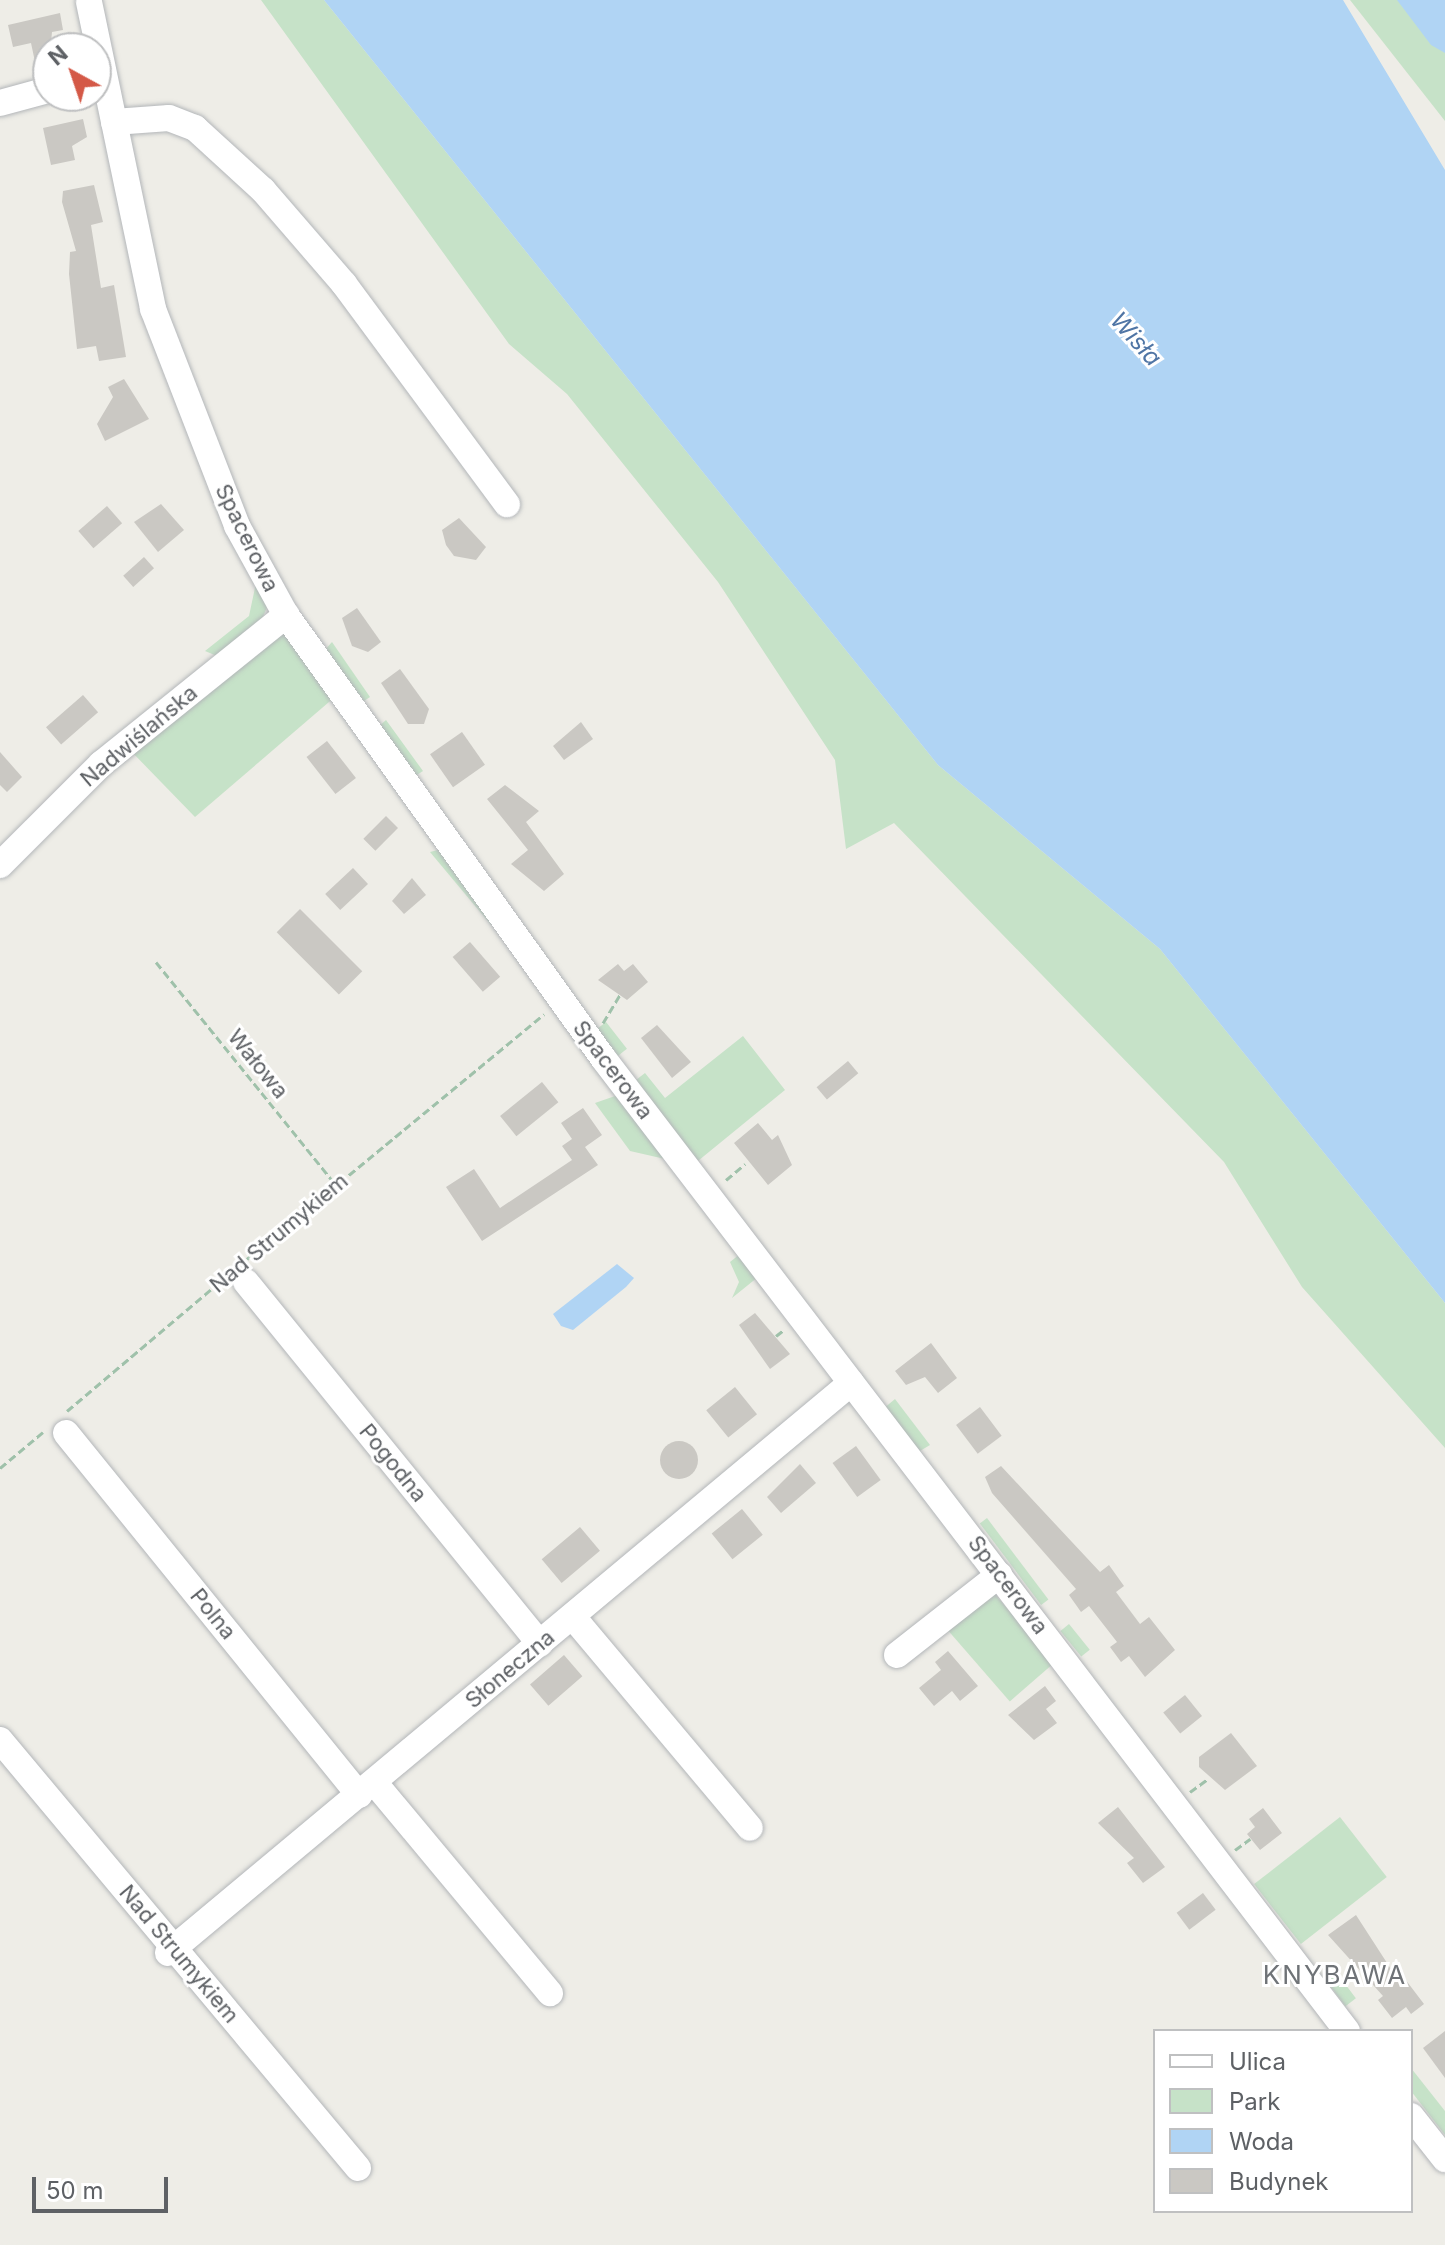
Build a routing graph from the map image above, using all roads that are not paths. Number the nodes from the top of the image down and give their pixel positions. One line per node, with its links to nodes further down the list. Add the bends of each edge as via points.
1 (89, 2): 2 (street, Spacerowa)
2 (93, 32)
3 (32, 94): 4 (street)
4 (0, 103)
5 (110, 112): 6 (street, Spacerowa)
6 (114, 122): 7 (street, via 169,118 195,128 263,190 363,308); 8 (street, Spacerowa, via 153,309 181,394)
7 (507, 504)
8 (286, 615): 9 (street, Nadwiślańska, via 101,764); 11 (street, Spacerowa, via 587,1036)
9 (0, 865)
10 (237, 1275): 15 (street, Pogodna)
11 (851, 1383): 13 (street, Spacerowa); 14 (street, Słoneczna)
12 (57, 1427): 18 (street, Polna)
13 (999, 1575): 16 (street); 22 (street, Spacerowa)
14 (573, 1617): 15 (street, Słoneczna); 19 (street)
15 (540, 1644): 18 (street, Słoneczna)
16 (897, 1655)
17 (0, 1740): 20 (street, Nad Strumykiem)
18 (367, 1788): 20 (street, Słoneczna); 21 (street, Polna)
19 (750, 1828)
20 (171, 1951): 25 (street, Nad Strumykiem)
21 (550, 1993)
22 (1345, 2029)
23 (1413, 2119): 24 (street)
24 (1445, 2159)
25 (358, 2168)

